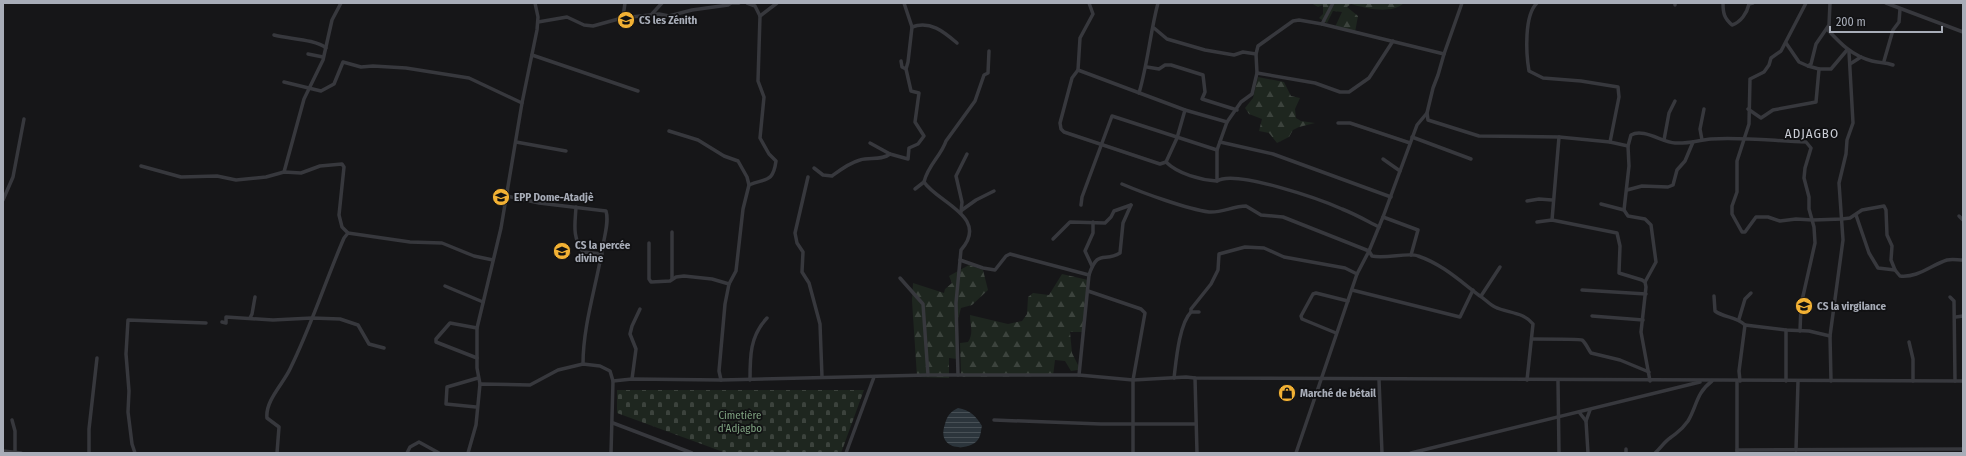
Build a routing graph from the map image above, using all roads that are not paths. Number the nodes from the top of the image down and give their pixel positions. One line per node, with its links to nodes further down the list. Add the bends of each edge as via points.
1 (341, 3): 34 (street, via 332,20)
2 (535, 3): 24 (street)
3 (625, 3): 23 (street)
4 (662, 3): 21 (street)
5 (731, 3): 6 (street); 21 (street, via 669,16)
6 (739, 3)
7 (747, 3): 22 (street, via 755,6)
8 (777, 3): 22 (street)
9 (904, 3): 26 (street)
10 (1089, 3): 51 (street, via 1093,14 1080,38)
11 (1158, 3): 27 (street)
12 (1333, 3): 25 (street)
13 (1462, 3): 39 (street)
14 (1538, 3): 76 (street, via 1530,16 1526,55 1529,71 1543,78 1618,87 1619,97)
15 (1723, 3): 16 (street, via 1725,18 1732,25 1742,17 1749,4)
16 (1753, 3)
17 (1806, 3): 33 (street)
18 (1830, 3): 28 (street, via 1830,21)
19 (1886, 3): 20 (street)
20 (1900, 9): 29 (street); 44 (street, via 1899,22 1893,30)
21 (651, 15): 23 (street)
22 (760, 16): 97 (street, via 758,75 759,87 764,97 760,138 768,154 776,161 774,174 770,179)
23 (623, 17): 24 (street, via 589,26 567,17)
24 (538, 22): 40 (street)
25 (1322, 24): 31 (street); 38 (street, via 1293,21 1258,46)
26 (912, 27): 32 (street, via 919,24 933,26); 49 (street)
27 (1154, 28): 38 (street, via 1167,38 1188,45 1234,55 1243,52); 48 (street)
28 (1827, 28): 35 (street); 47 (street, via 1816,44 1811,64)
29 (1963, 32)
30 (274, 35): 34 (street, via 320,43)
31 (1393, 41): 39 (street); 52 (street, via 1373,74 1349,92)
32 (957, 43)
33 (1786, 43): 47 (street, via 1799,62); 60 (street, via 1781,51 1771,58 1764,72 1750,79)
34 (326, 48): 41 (street)
35 (1848, 51): 42 (street); 45 (street); 50 (street, via 1832,69)
36 (989, 52): 95 (street, via 988,73 984,75 975,101 936,156)
37 (308, 54): 41 (street)
38 (1256, 54): 52 (street)
39 (1444, 54): 63 (street)
40 (532, 55): 55 (street); 58 (street)
41 (323, 57): 54 (street)
42 (1861, 58): 44 (street); 45 (street)
43 (901, 61): 49 (street, via 902,67)
44 (1884, 61): 46 (street)
45 (1850, 64): 114 (street, via 1852,123 1840,176)
46 (1893, 65)
47 (1808, 66): 50 (street)
48 (1147, 67): 56 (street); 62 (street, via 1159,69 1171,64 1203,75 1205,92 1202,99)
49 (906, 69): 84 (street, via 911,91 919,93 915,122 924,136 918,144 909,148 908,160)
50 (1819, 69): 60 (street, via 1816,102 1773,110 1761,118)
51 (1078, 70): 56 (street); 80 (street, via 1072,78 1060,123 1061,129)
52 (1257, 73): 62 (street, via 1252,94 1241,102)
53 (284, 82): 54 (street)
54 (310, 89): 58 (street, via 321,91 334,84 343,62 361,67 413,69 469,78); 92 (street, via 304,99)
55 (638, 91)
56 (1139, 93): 61 (street)
57 (1675, 101): 72 (street, via 1669,113)
58 (522, 103): 74 (street)
59 (1704, 109): 73 (street, via 1700,129)
60 (1748, 109): 71 (street, via 1749,124)
61 (1185, 110): 65 (street); 70 (street)
62 (1237, 110): 65 (street)
63 (1427, 113): 68 (street, via 1417,125); 69 (street, via 1428,120 1479,136)
64 (24, 119): 103 (street, via 13,177)
65 (1228, 122): 75 (street)
66 (1338, 123): 78 (street, via 1350,122)
67 (669, 131): 97 (street, via 698,140 724,156 738,161 745,170)
68 (1412, 137): 78 (street); 87 (street)
69 (1559, 137): 76 (street); 104 (street)
70 (1177, 138): 80 (street, via 1112,116); 82 (street); 88 (street)
71 (1744, 138): 73 (street); 116 (street, via 1809,144 1811,148 1804,178); 116 (street, via 1736,167 1737,192 1732,206 1732,214 1742,232 1748,229 1756,217 1780,221)
72 (1664, 140): 77 (street, via 1672,143); 81 (street, via 1644,134 1633,134 1630,135)
73 (1702, 140): 77 (street)
74 (516, 142): 83 (street); 101 (street)
75 (1220, 142): 82 (street); 102 (street, via 1273,154)
76 (1610, 142): 81 (street)
77 (1693, 142): 99 (street, via 1685,161 1676,170 1672,185 1642,186)
78 (1410, 143): 91 (street)
79 (870, 144): 84 (street)
80 (1100, 144): 88 (street, via 1160,164); 107 (street)
81 (1628, 146): 99 (street)
82 (1217, 150): 94 (street)
83 (566, 151)
84 (890, 154): 90 (street, via 885,158 851,163 832,176 823,175)
85 (968, 154): 110 (street, via 956,176)
86 (1383, 159): 91 (street)
87 (1471, 159)
88 (1166, 162): 94 (street, via 1186,174)
89 (141, 166): 92 (street, via 181,177 217,176 236,180)
90 (814, 168)
91 (1400, 171): 102 (street)
92 (284, 172): 122 (street, via 301,173 320,166 342,164 344,167 339,215 342,227)
93 (808, 177): 182 (street, via 795,232 797,243 803,252 802,272 809,283 820,324)
94 (1217, 181): 120 (street, via 1221,178 1233,178 1288,189 1343,209)
95 (924, 182): 98 (street); 110 (street)
96 (1122, 184): 125 (street, via 1209,212 1246,206 1261,215 1283,217)
97 (749, 185): 139 (street, via 743,210 736,271)
98 (915, 189)
99 (1627, 190): 109 (street)
100 (994, 191): 110 (street)
101 (507, 196): 108 (street, via 539,204); 128 (street)
102 (1391, 197): 113 (street)
103 (3, 200)
104 (1552, 200): 105 (street); 115 (street)
105 (1527, 201)
106 (1601, 204): 109 (street)
107 (1081, 205)
108 (576, 208): 126 (street, via 576,242 583,252); 126 (street, via 606,211)
109 (1624, 210): 138 (street, via 1628,216 1645,219 1651,225 1656,262)
110 (962, 211): 129 (street, via 969,229)
111 (1856, 215): 114 (street); 133 (street, via 1869,252 1878,268); 133 (street, via 1862,210 1884,206 1887,235 1892,246 1891,260)
112 (1959, 216): 117 (street)
113 (1383, 217): 120 (street); 127 (street, via 1418,230)
114 (1842, 219): 116 (street); 171 (street, via 1841,267)
115 (1552, 220): 119 (street); 138 (street, via 1617,233 1620,246 1619,273)
116 (1813, 220): 169 (street, via 1815,243 1801,305)
117 (1963, 220)
118 (1093, 222): 123 (street, via 1070,222); 131 (street, via 1093,233 1085,251); 131 (street, via 1104,223 1112,217 1114,211 1131,205 1123,223 1120,253 1099,257)
119 (1537, 222)
120 (1379, 227): 125 (street)
121 (672, 232): 137 (street)
122 (348, 233): 128 (street, via 410,242 442,243 474,256); 160 (street, via 328,274)
123 (1053, 239)
124 (649, 243): 137 (street, via 649,281)
125 (1369, 251): 127 (street, via 1372,256 1377,257); 135 (street)
126 (602, 254): 177 (street, via 583,344)
127 (1411, 255): 142 (street, via 1439,264)
128 (493, 260): 152 (street)
129 (960, 260): 134 (street, via 995,270 1010,254); 180 (street, via 956,303)
130 (1963, 260): 133 (street, via 1949,260 1907,277 1900,276)
131 (1092, 266): 134 (street)
132 (1500, 267): 147 (street)
133 (1895, 270)
134 (1089, 274): 144 (street)
135 (1356, 274): 141 (street); 154 (street, via 1345,268 1284,257 1264,248 1245,247 1219,254 1218,270)
136 (900, 278): 179 (street, via 923,304)
137 (672, 279): 139 (street, via 684,276 697,277)
138 (1645, 282): 146 (street)
139 (729, 284): 188 (street, via 724,304 718,371)
140 (445, 286): 152 (street)
141 (1352, 290): 142 (street, via 1460,317); 151 (street)
142 (1473, 290): 147 (street)
143 (1582, 290): 146 (street)
144 (1088, 291): 181 (street); 190 (street, via 1145,313)
145 (1751, 293): 163 (street, via 1745,299)
146 (1646, 294): 162 (street)
147 (1481, 296): 172 (street, via 1497,308 1531,320)
148 (1714, 296): 163 (street, via 1715,311)
149 (255, 297): 159 (street)
150 (1950, 298): 158 (street, via 1954,301)
151 (1348, 301): 170 (street); 170 (street, via 1316,293 1301,316 1302,319)
152 (482, 302): 167 (street)
153 (640, 310): 185 (street, via 630,334 636,349)
154 (1191, 312): 155 (street); 186 (street, via 1177,348)
155 (1199, 312)
156 (1592, 316): 162 (street)
157 (1963, 316): 158 (street)
158 (1956, 317): 204 (street)
159 (250, 318): 160 (street); 164 (street, via 226,317 226,323)
160 (312, 318): 174 (street, via 336,319 355,324 361,329 369,344); 225 (street, via 291,368 266,412 267,418 279,427)
161 (767, 318): 189 (street, via 755,332 750,359)
162 (1643, 320): 178 (street, via 1641,332)
163 (1739, 320): 166 (street)
164 (222, 322)
165 (206, 323): 224 (street, via 128,320 128,412)
166 (1745, 325): 168 (street); 199 (street)
167 (477, 328): 176 (street); 176 (street, via 450,323 436,342)
168 (1786, 330): 169 (street); 200 (street)
169 (1800, 331): 171 (street)
170 (1336, 333): 191 (street)
171 (1830, 336): 202 (street)
172 (1532, 339): 178 (street, via 1579,339 1584,341 1591,353 1620,360); 193 (street)
173 (1909, 342): 203 (street, via 1913,359)
174 (384, 348)
175 (97, 358): 223 (street, via 89,429)
176 (477, 358): 184 (street)
177 (583, 364): 195 (street, via 600,366 610,371); 206 (street, via 558,370 530,385)
178 (1649, 372): 196 (street)
179 (928, 375): 180 (street); 183 (street)
180 (958, 375): 181 (street)
181 (1079, 375): 190 (street)
182 (822, 377): 183 (street); 189 (street)
183 (874, 377): 231 (street)
184 (478, 378): 206 (street); 207 (street, via 447,387 445,399 446,404)
185 (632, 378): 188 (street); 195 (street)
186 (1174, 378): 187 (street); 190 (street)
187 (1195, 378): 191 (street); 216 (street)
188 (721, 380): 189 (street)
189 (750, 380)
190 (1133, 380): 215 (street)
191 (1321, 380): 192 (street); 234 (street)
192 (1379, 380): 193 (street); 235 (street)
193 (1527, 380): 194 (street)
194 (1558, 380): 196 (street); 210 (street)
195 (613, 381): 214 (street)
196 (1650, 381): 197 (street)
197 (1705, 381): 198 (street); 208 (street)
198 (1712, 381): 199 (street); 239 (street, via 1701,391 1694,410 1681,431 1670,437 1663,447)
199 (1738, 381): 200 (street); 221 (street)
200 (1786, 381): 201 (street)
201 (1798, 381): 202 (street); 218 (street)
202 (1831, 381): 203 (street)
203 (1913, 381): 204 (street)
204 (1955, 381): 205 (street)
205 (1963, 381)
206 (480, 384): 207 (street)
207 (476, 407): 228 (street, via 475,430)
208 (1590, 410): 209 (street); 213 (street)
209 (1579, 412): 210 (street); 213 (street)
210 (1559, 417): 236 (street); 237 (street)
211 (12, 420): 220 (street)
212 (994, 420): 215 (street)
213 (1586, 421): 238 (street)
214 (613, 424): 229 (street); 230 (street)
215 (1132, 424): 216 (street); 232 (street)
216 (1195, 424): 233 (street)
217 (1963, 449): 218 (street)
218 (1796, 450): 221 (street)
219 (3, 451): 220 (street)
220 (15, 452): 222 (street)
221 (1737, 452)
222 (21, 453)
223 (89, 453)
224 (135, 453)
225 (277, 453)
226 (407, 453): 227 (street, via 410,447 419,442)
227 (439, 453)
228 (468, 453)
229 (611, 453)
230 (692, 453)
231 (846, 453)
232 (1133, 453)
233 (1197, 453)
234 (1296, 453)
235 (1382, 453)
236 (1412, 453)
237 (1559, 453)
238 (1588, 453)
239 (1654, 453)

